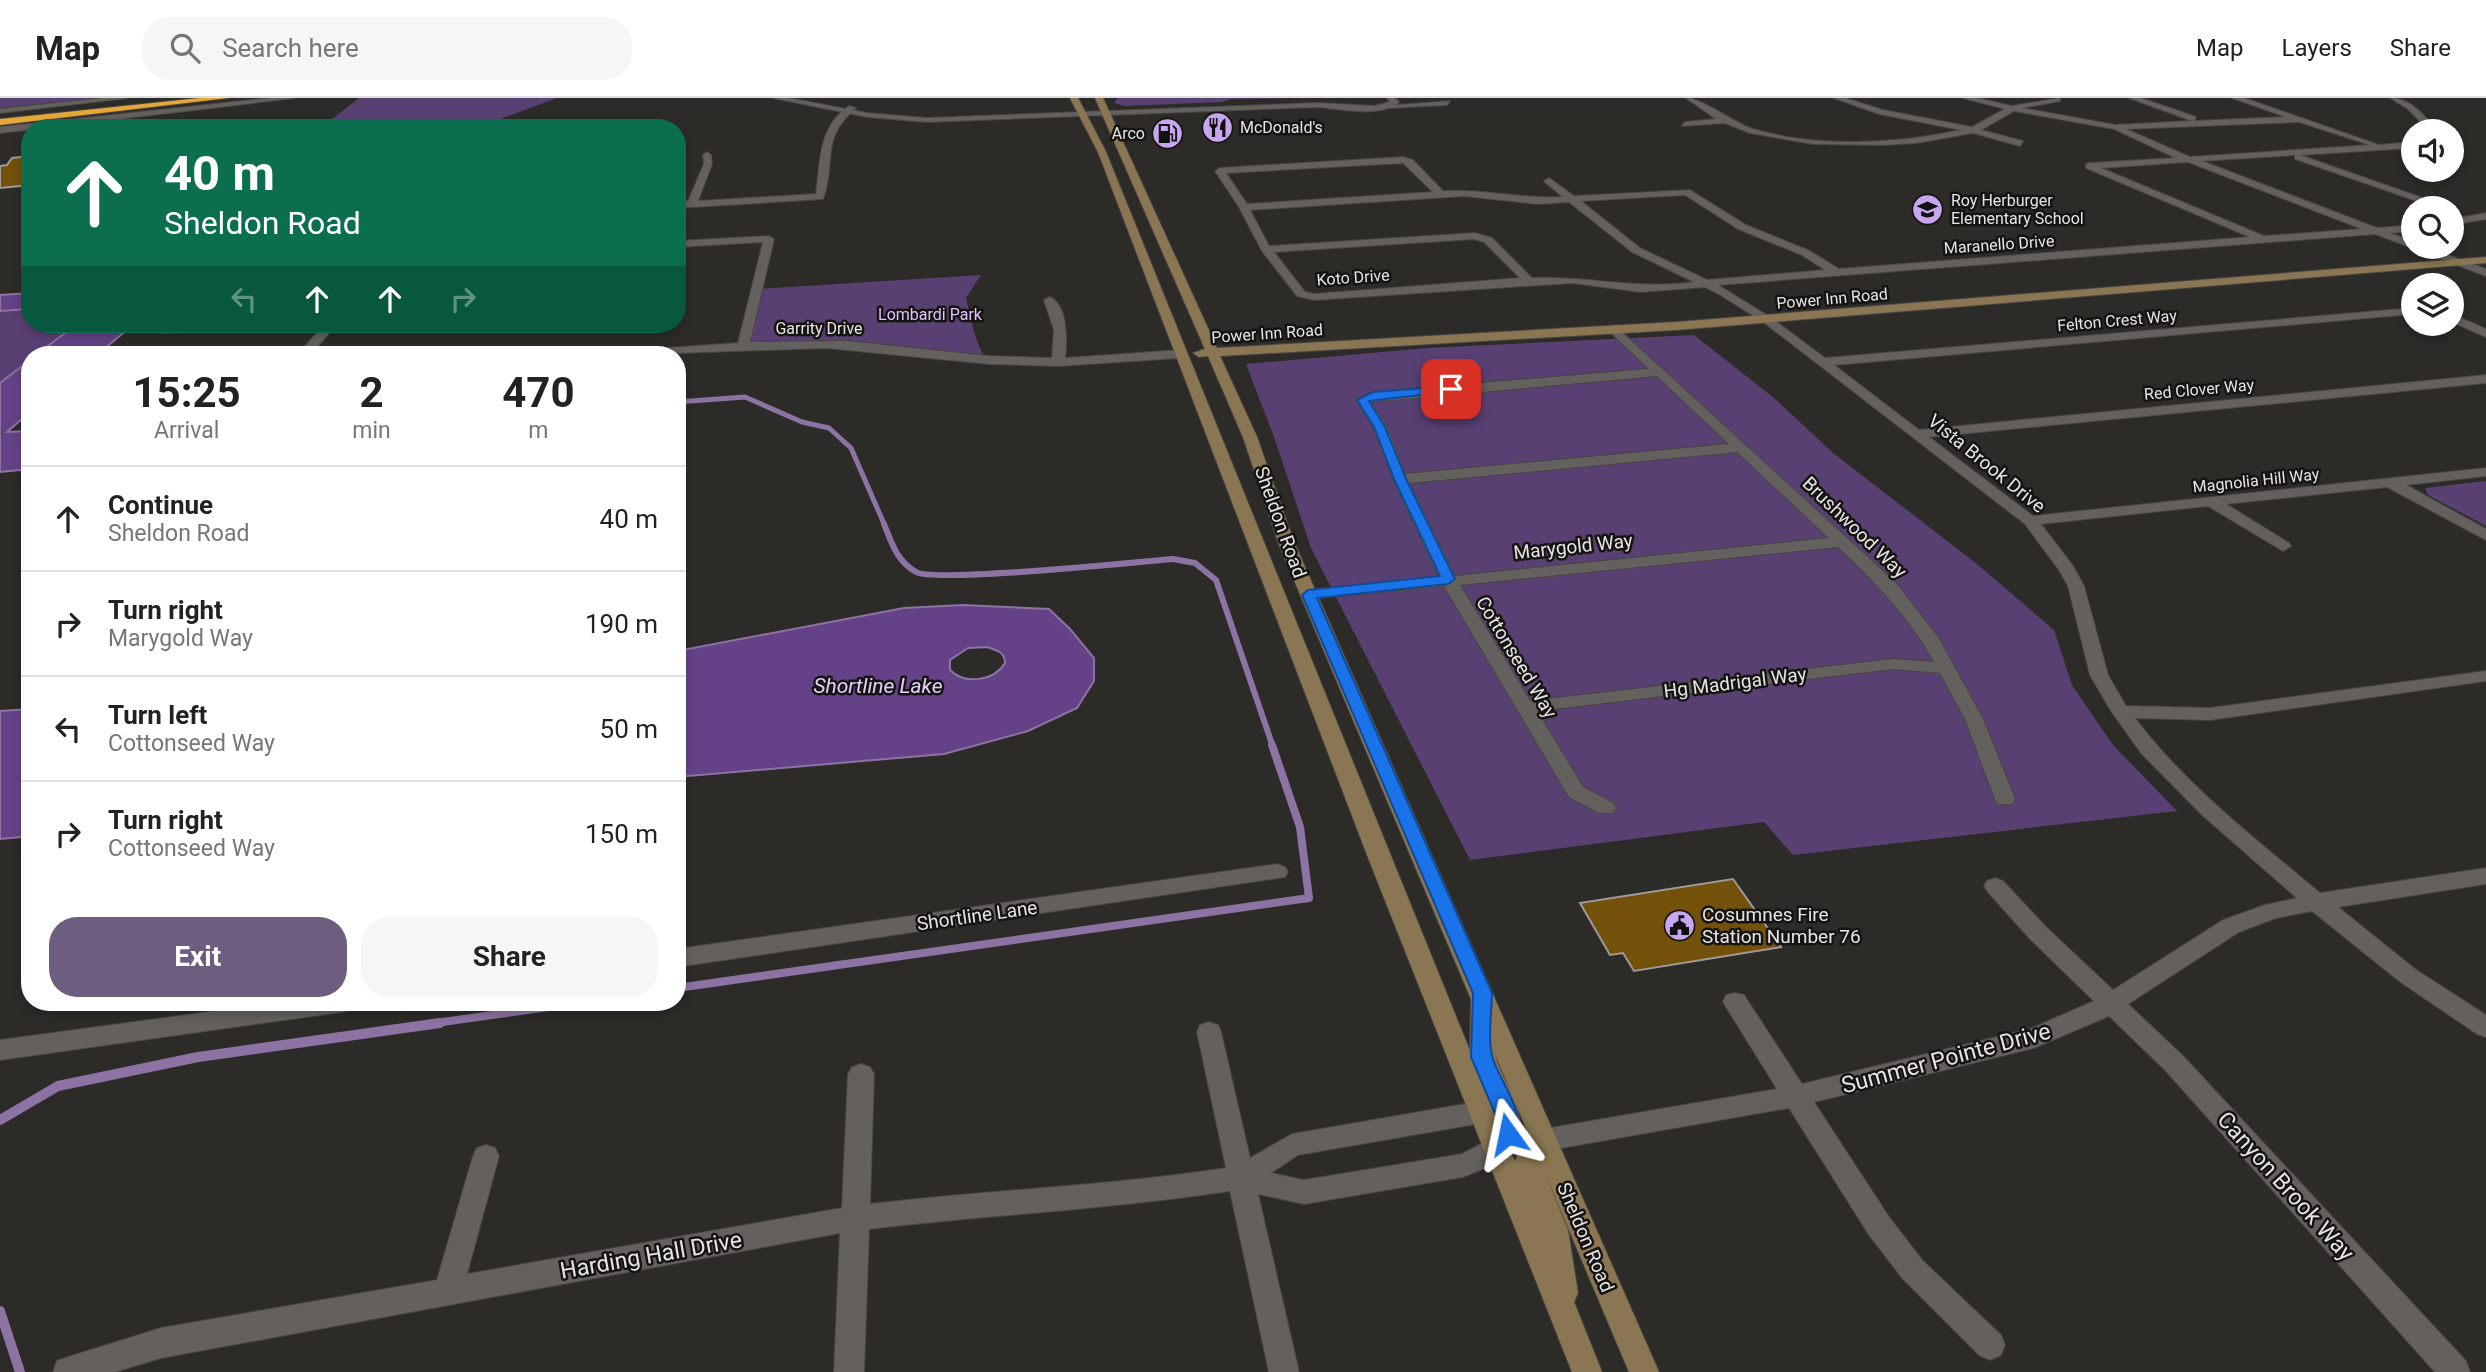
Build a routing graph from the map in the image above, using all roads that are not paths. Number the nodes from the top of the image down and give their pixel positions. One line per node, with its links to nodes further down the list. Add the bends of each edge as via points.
1 (124, 98): 29 (street)
2 (169, 98): 25 (highway)
3 (184, 98): 25 (highway)
4 (223, 98): 30 (highway)
5 (291, 98): 31 (street)
6 (777, 98): 23 (street)
7 (799, 98): 23 (street)
8 (1074, 98): 28 (main road, Sheldon Road)
9 (1099, 98): 27 (main road, Sheldon Road)
10 (1690, 98): 34 (street)
11 (1838, 98): 21 (street)
12 (1967, 98): 24 (street)
13 (2133, 98): 35 (street)
14 (2236, 98): 32 (street)
15 (2394, 98): 33 (street)
16 (2057, 99): 24 (street)
17 (1344, 101): 18 (street); 19 (street); 26 (street)
18 (1392, 101): 20 (street)
19 (1268, 102): 26 (street); 27 (street)
20 (1447, 103)
21 (1849, 103): 22 (street); 40 (street)
22 (1831, 106)
23 (848, 109): 28 (street, via 924,120); 54 (street, via 831,129 820,197)
24 (2014, 109): 37 (street); 40 (street)
25 (75, 110): 30 (highway)
26 (1177, 111): 27 (street)
27 (1106, 112): 28 (street); 82 (main road, Sheldon Road)
28 (1083, 113): 83 (main road, Sheldon Road)
29 (2, 116): 30 (highway)
30 (34, 116)
31 (100, 119)
32 (2300, 119): 35 (street); 45 (street)
33 (2421, 119)
34 (1725, 121): 36 (street); 41 (street)
35 (2200, 122): 37 (street)
36 (1685, 124)
37 (2116, 127): 48 (street)
38 (21, 128): 39 (street)
39 (0, 130)
40 (1974, 130): 41 (street, via 1858,143); 42 (street)
41 (1792, 139): 43 (street)
42 (2020, 143)
43 (1784, 145)
44 (2401, 146): 45 (street)
45 (2386, 147): 46 (street)
46 (2291, 154): 48 (street); 51 (street)
47 (708, 155): 54 (street)
48 (2190, 160): 60 (street); 61 (street, via 2090,166)
49 (1549, 181): 52 (street, Vista Brook Drive)
50 (1441, 195): 52 (street, via 1464,193 1520,201); 55 (street); 55 (street, Koto Drive, via 1403,160 1220,171)
51 (2411, 196)
52 (1571, 199): 68 (street, via 1687,191 1742,227 1806,253); 71 (street, Vista Brook Drive, via 1636,250)
53 (686, 204): 54 (street)
54 (692, 204)
55 (1244, 207): 64 (street, Koto Drive)
56 (2464, 213): 57 (street)
57 (2482, 217): 58 (street)
58 (2464, 220)
59 (2401, 229): 60 (street, Maranello Drive)
60 (2377, 231): 61 (street, Maranello Drive); 62 (street)
61 (2264, 240): 68 (street, Maranello Drive)
62 (2401, 240)
63 (686, 244): 80 (street, via 769,239)
64 (1266, 248): 70 (street, via 1475,236 1488,240); 70 (street, Koto Drive, via 1301,294 1314,296)
65 (2451, 259): 67 (street)
66 (2486, 261): 67 (main road, Power Inn Road)
67 (2459, 262): 69 (street); 74 (main road, Power Inn Road)
68 (1836, 272): 71 (street, Maranello Drive)
69 (2486, 273)
70 (1529, 281): 71 (street, Koto Drive, via 1572,280 1641,289)
71 (1706, 284): 74 (street, Vista Brook Drive)
72 (1050, 300): 84 (street, via 1062,337)
73 (2401, 311): 85 (street, Felton Crest Way)
74 (1766, 319): 76 (main road, Power Inn Road); 85 (street, Vista Brook Drive)
75 (2464, 323): 78 (street)
76 (1614, 329): 82 (main road, Power Inn Road); 86 (street, Brushwood Way)
77 (323, 333): 79 (street)
78 (2486, 333)
79 (311, 346)
80 (743, 347): 81 (street, Garrity Drive); 84 (street, Garrity Drive, via 857,345 964,358)
81 (686, 351)
82 (1211, 352): 83 (main road, Power Inn Road); 99 (main road, Sheldon Road, via 1250,437)
83 (1180, 354): 84 (street, Garrity Drive); 120 (main road, Sheldon Road)
84 (1058, 362)
85 (1824, 362): 88 (street, Vista Brook Drive)
86 (1659, 372): 89 (street, Brushwood Way); 91 (street, Cottonseed Way, via 1363,400 1380,427)
87 (2486, 379): 88 (street, Red Clover Way)
88 (1916, 433): 94 (street, Vista Brook Drive)
89 (1740, 447): 91 (street); 96 (street, Brushwood Way)
90 (2486, 472): 92 (street, Magnolia Hill Way)
91 (1400, 479): 98 (street, Cottonseed Way)
92 (2390, 483): 93 (street, Magnolia Hill Way); 95 (street)
93 (2213, 503): 94 (street, Magnolia Hill Way); 97 (street)
94 (2029, 521): 103 (street, Vista Brook Drive, via 2076,586 2099,674)
95 (2486, 536)
96 (1841, 541): 98 (street, Marygold Way); 100 (street, Brushwood Way, via 1889,586 1929,637)
97 (2283, 546)
98 (1448, 579): 99 (street, Marygold Way); 102 (street, Cottonseed Way)
99 (1308, 595): 111 (main road, Sheldon Road)
100 (1946, 668): 102 (street, Hg Madrigal Way, via 1893,664); 104 (street, Brushwood Way, via 1974,719)
101 (2486, 676): 103 (street, via 2210,714)
102 (1525, 707): 105 (street, Cottonseed Way, via 1576,792)
103 (2120, 711): 109 (street, Vista Brook Drive, via 2182,784)
104 (2005, 799)
105 (1606, 808)
106 (1277, 872): 110 (street, Shortline Lane)
107 (2486, 876): 109 (street, Summer Pointe Drive)
108 (1995, 886): 113 (street, Canyon Brook Way)
109 (2316, 902): 113 (street, Summer Pointe Drive, via 2231,926); 115 (street, Vista Brook Drive, via 2407,975)
110 (686, 957)
111 (1483, 993): 121 (main road, Sheldon Road); 122 (main road, via 1482,1057 1508,1118 1508,1134)
112 (1735, 1002): 119 (street)
113 (2113, 1002): 119 (street, Summer Pointe Drive, via 2034,1038); 134 (street, Canyon Brook Way)
114 (284, 1011): 117 (street)
115 (2486, 1027)
116 (1209, 1032): 124 (street)
117 (0, 1050)
118 (861, 1074): 125 (street)
119 (1796, 1096): 121 (street, Summer Pointe Drive); 128 (street, via 1879,1226 1913,1270)
120 (1482, 1112): 122 (main road, Sheldon Road); 124 (street, Harding Hall Drive, via 1292,1145)
121 (1544, 1140): 127 (main road, via 1531,1148 1528,1167 1554,1230); 133 (main road, Sheldon Road)
122 (1496, 1147): 124 (street, Harding Hall Drive, via 1464,1165 1304,1192); 127 (main road, Sheldon Road)
123 (486, 1156): 126 (street)
124 (1241, 1178): 125 (street, Harding Hall Drive, via 1160,1190); 131 (street)
125 (856, 1218): 126 (street, Harding Hall Drive); 130 (street)
126 (448, 1291): 129 (street, Harding Hall Drive, via 161,1343)
127 (1566, 1319): 132 (main road, Sheldon Road)
128 (1990, 1345)
129 (68, 1372)
130 (849, 1372)
131 (1284, 1372)
132 (1587, 1372)
133 (1644, 1372)
134 (2455, 1372)

